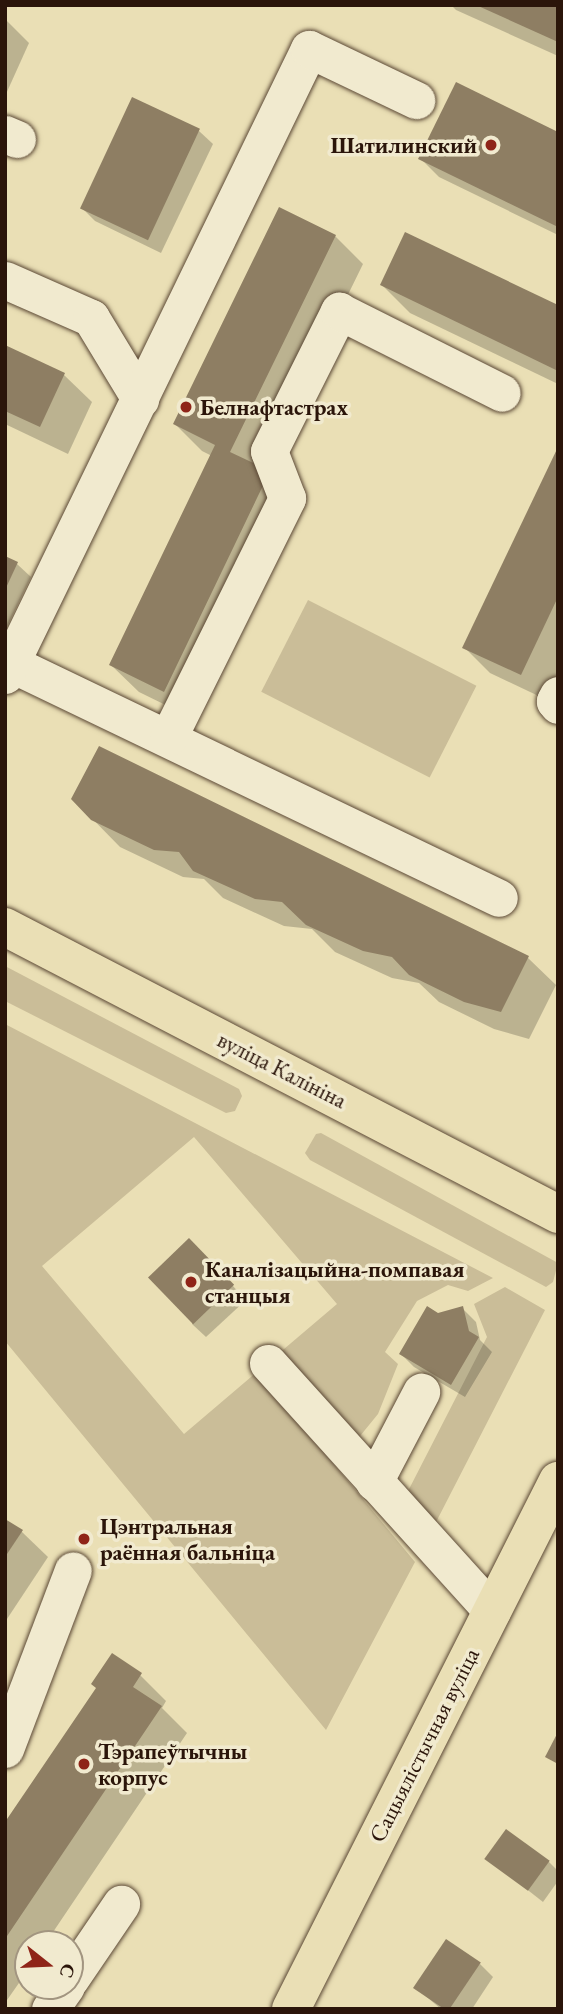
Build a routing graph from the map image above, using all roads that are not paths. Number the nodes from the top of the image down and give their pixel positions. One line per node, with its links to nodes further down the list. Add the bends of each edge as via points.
1 (416, 100): 4 (lane, via 309,49)
2 (5, 280): 4 (lane, via 91,318)
3 (502, 393): 8 (lane, via 339,311 269,452 287,498)
4 (140, 400): 5 (lane)
5 (9, 669): 8 (lane)
6 (558, 695): 7 (lane)
7 (558, 705)
8 (168, 738): 9 (lane)
9 (499, 898)
10 (5, 927): 11 (main road, вуліца Калініна)
11 (558, 1214)
12 (268, 1363): 15 (lane)
13 (421, 1392): 15 (lane)
14 (558, 1480): 17 (main road, Сацыялістычная вуліца)
15 (374, 1482): 17 (lane)
16 (73, 1570): 18 (lane)
17 (492, 1611): 21 (main road, Сацыялістычная вуліца)
18 (5, 1749)
19 (121, 1904): 20 (lane)
20 (84, 1958)
21 (290, 2009)

